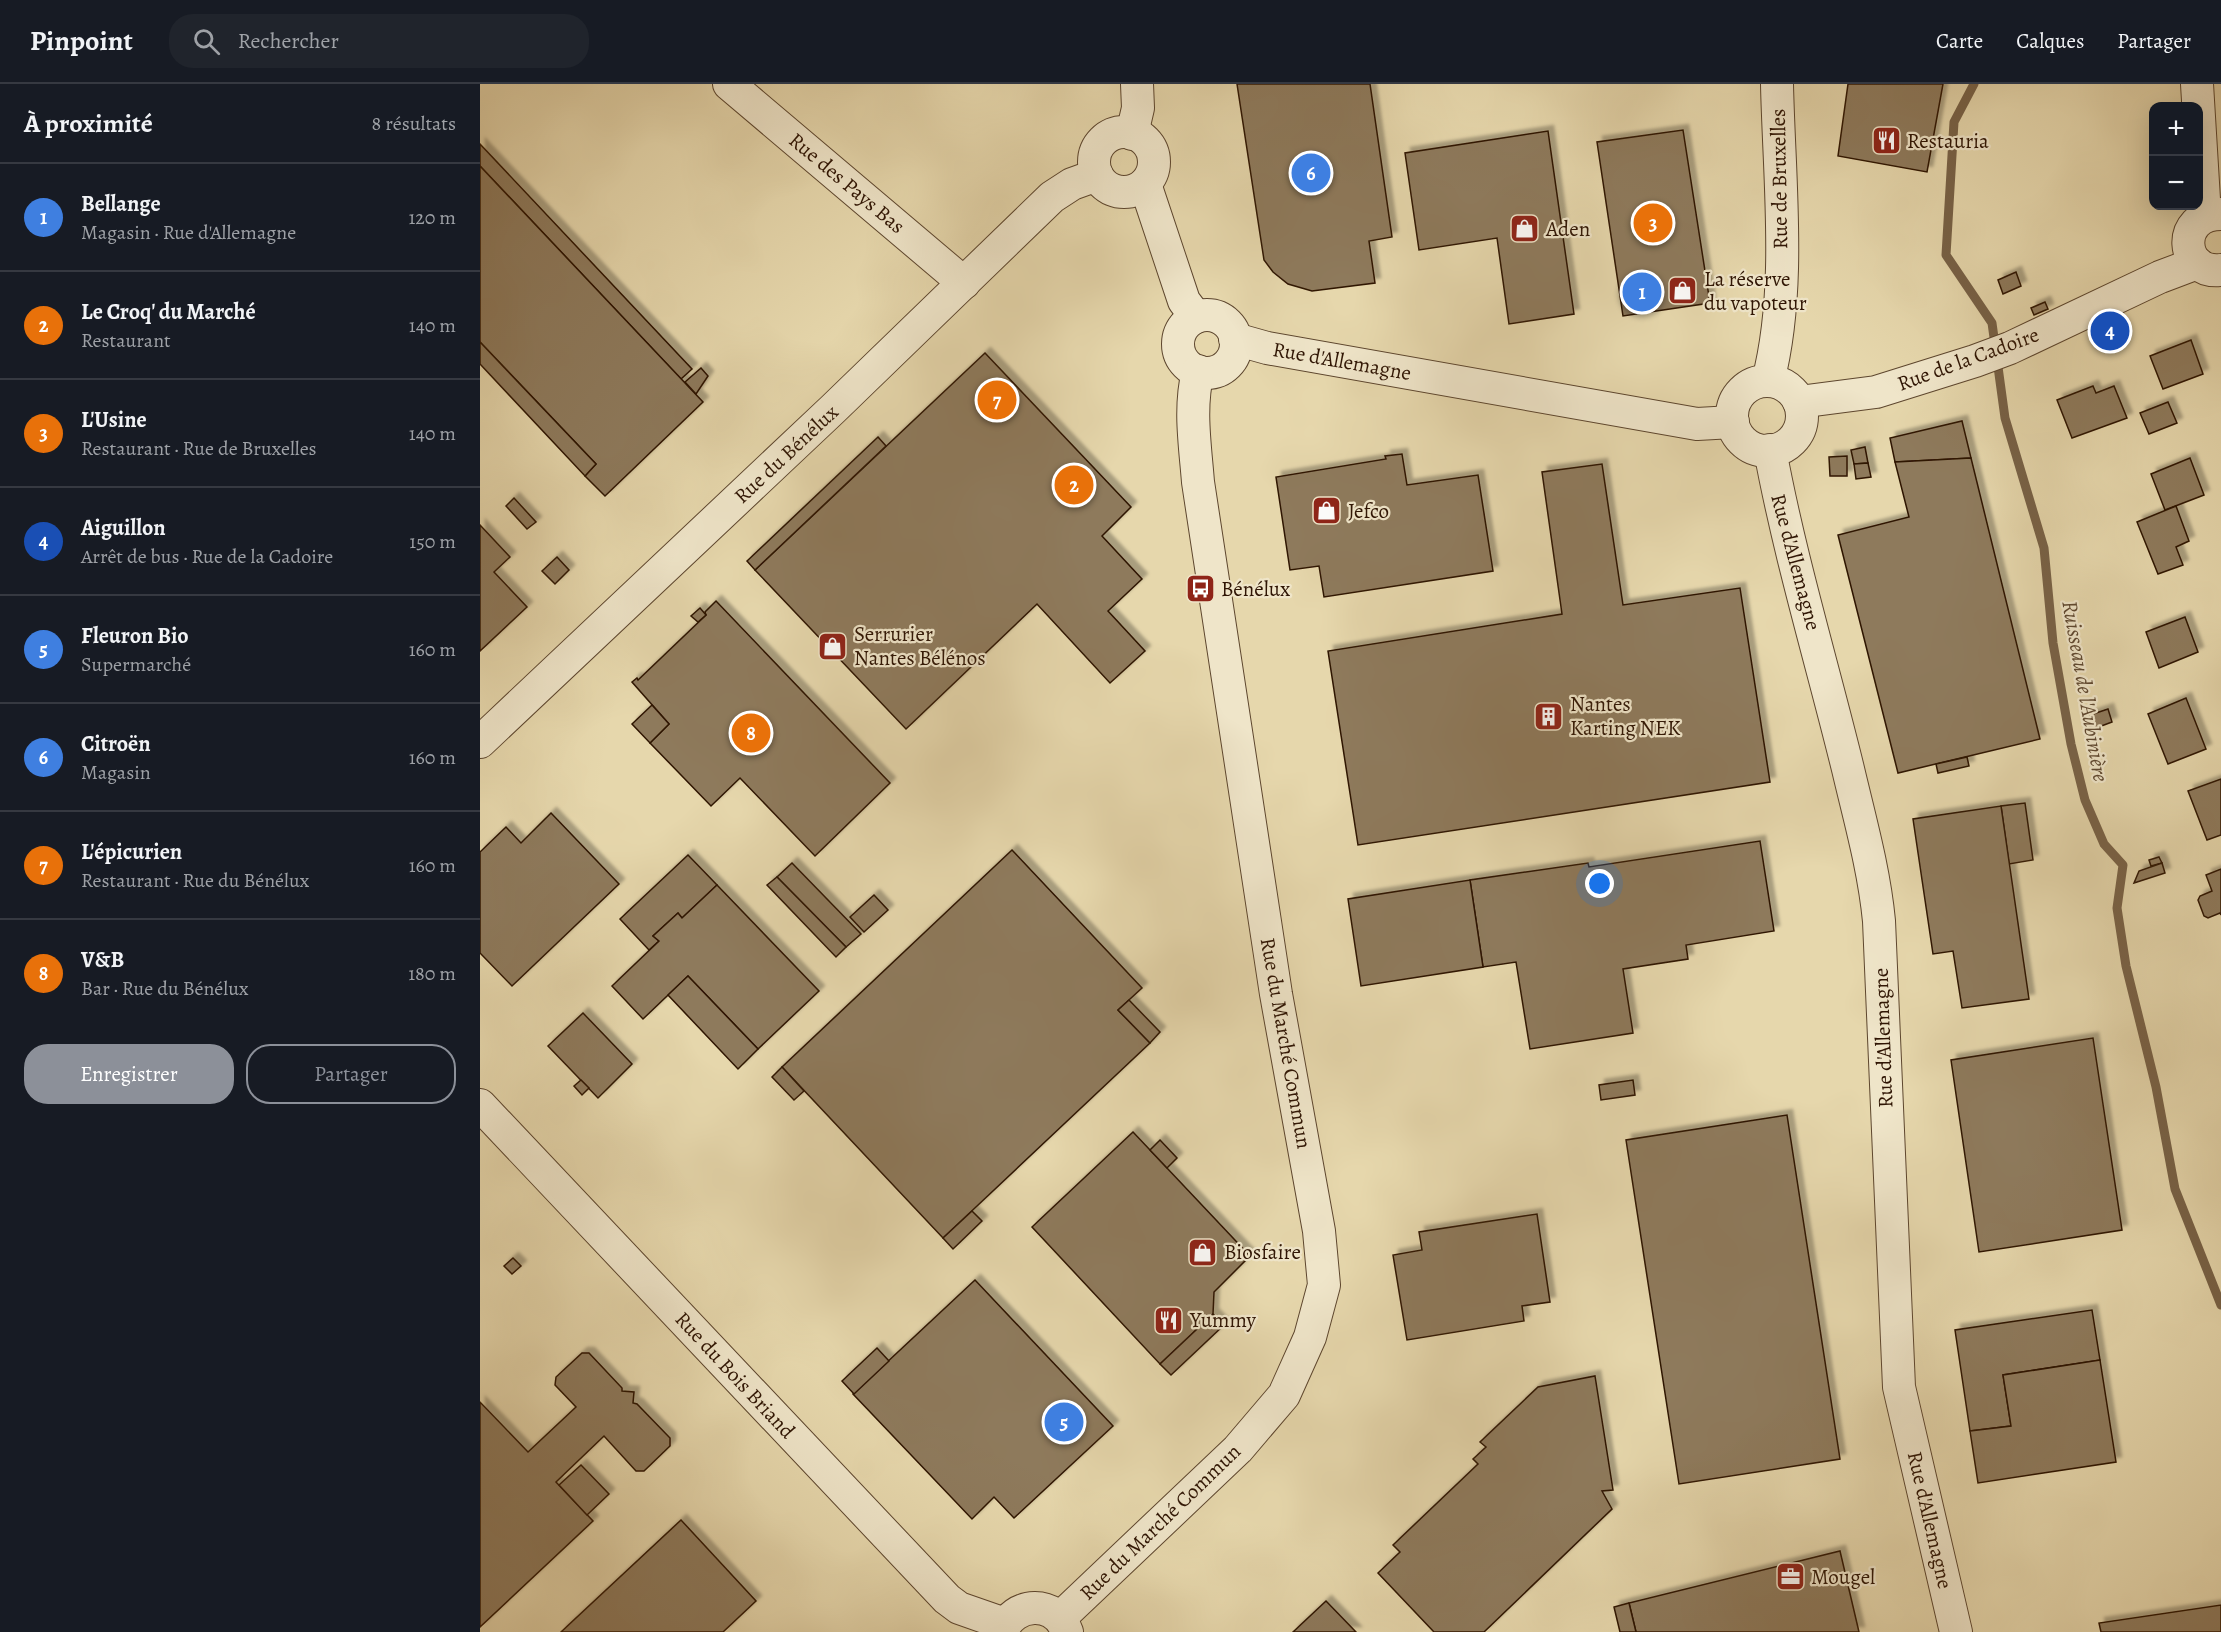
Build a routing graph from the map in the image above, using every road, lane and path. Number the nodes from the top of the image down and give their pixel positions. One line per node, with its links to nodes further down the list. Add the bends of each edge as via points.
1 (729, 84): 10 (street, Rue des Pays Bas)
2 (1137, 84): 5 (street, via 1138,108)
3 (1777, 84): 14 (street, Rue de Bruxelles, via 1782,297)
4 (2197, 84): 8 (street)
5 (1132, 134): 6 (street, via 1122,133 1104,140 1095,156); 7 (street, via 1147,143 1154,160)
6 (1097, 175): 7 (street, via 1118,192 1132,191); 10 (street, Rue du Bénélux, via 1072,184 1052,198)
7 (1144, 184): 11 (street, via 1184,301)
8 (2213, 215): 9 (street, via 2197,221 2188,237 2188,247)
9 (2209, 267): 15 (street, Rue de la Cadoire, via 2160,277 1978,360 1876,392)
10 (964, 283): 18 (street, Rue du Bénélux)
11 (1196, 317): 12 (street, via 1206,315 1226,322); 13 (street, via 1183,328 1178,345 1184,361)
12 (1235, 339): 13 (street, via 1229,362 1215,371); 16 (street, Rue d'Allemagne, via 1267,348 1697,424)
13 (1198, 371): 20 (street, Rue du Marché Commun, via 1193,426 1198,482 1276,994 1319,1231 1324,1285 1310,1337 1284,1395 1238,1449)
14 (1768, 381): 15 (street, via 1787,387); 16 (street, via 1740,393)
15 (1799, 402): 17 (street, via 1801,423 1797,434 1780,448)
16 (1733, 422): 17 (street, via 1742,440 1760,450)
17 (1770, 450): 22 (street, Rue d'Allemagne, via 1788,537 1873,873 1879,921 1899,1387)
18 (480, 742)
19 (480, 1105): 21 (street, Rue du Bois Briand, via 947,1599)
20 (1064, 1625): 21 (street, via 1051,1611 1033,1607 1011,1616)
21 (1003, 1628)
22 (1956, 1632)

